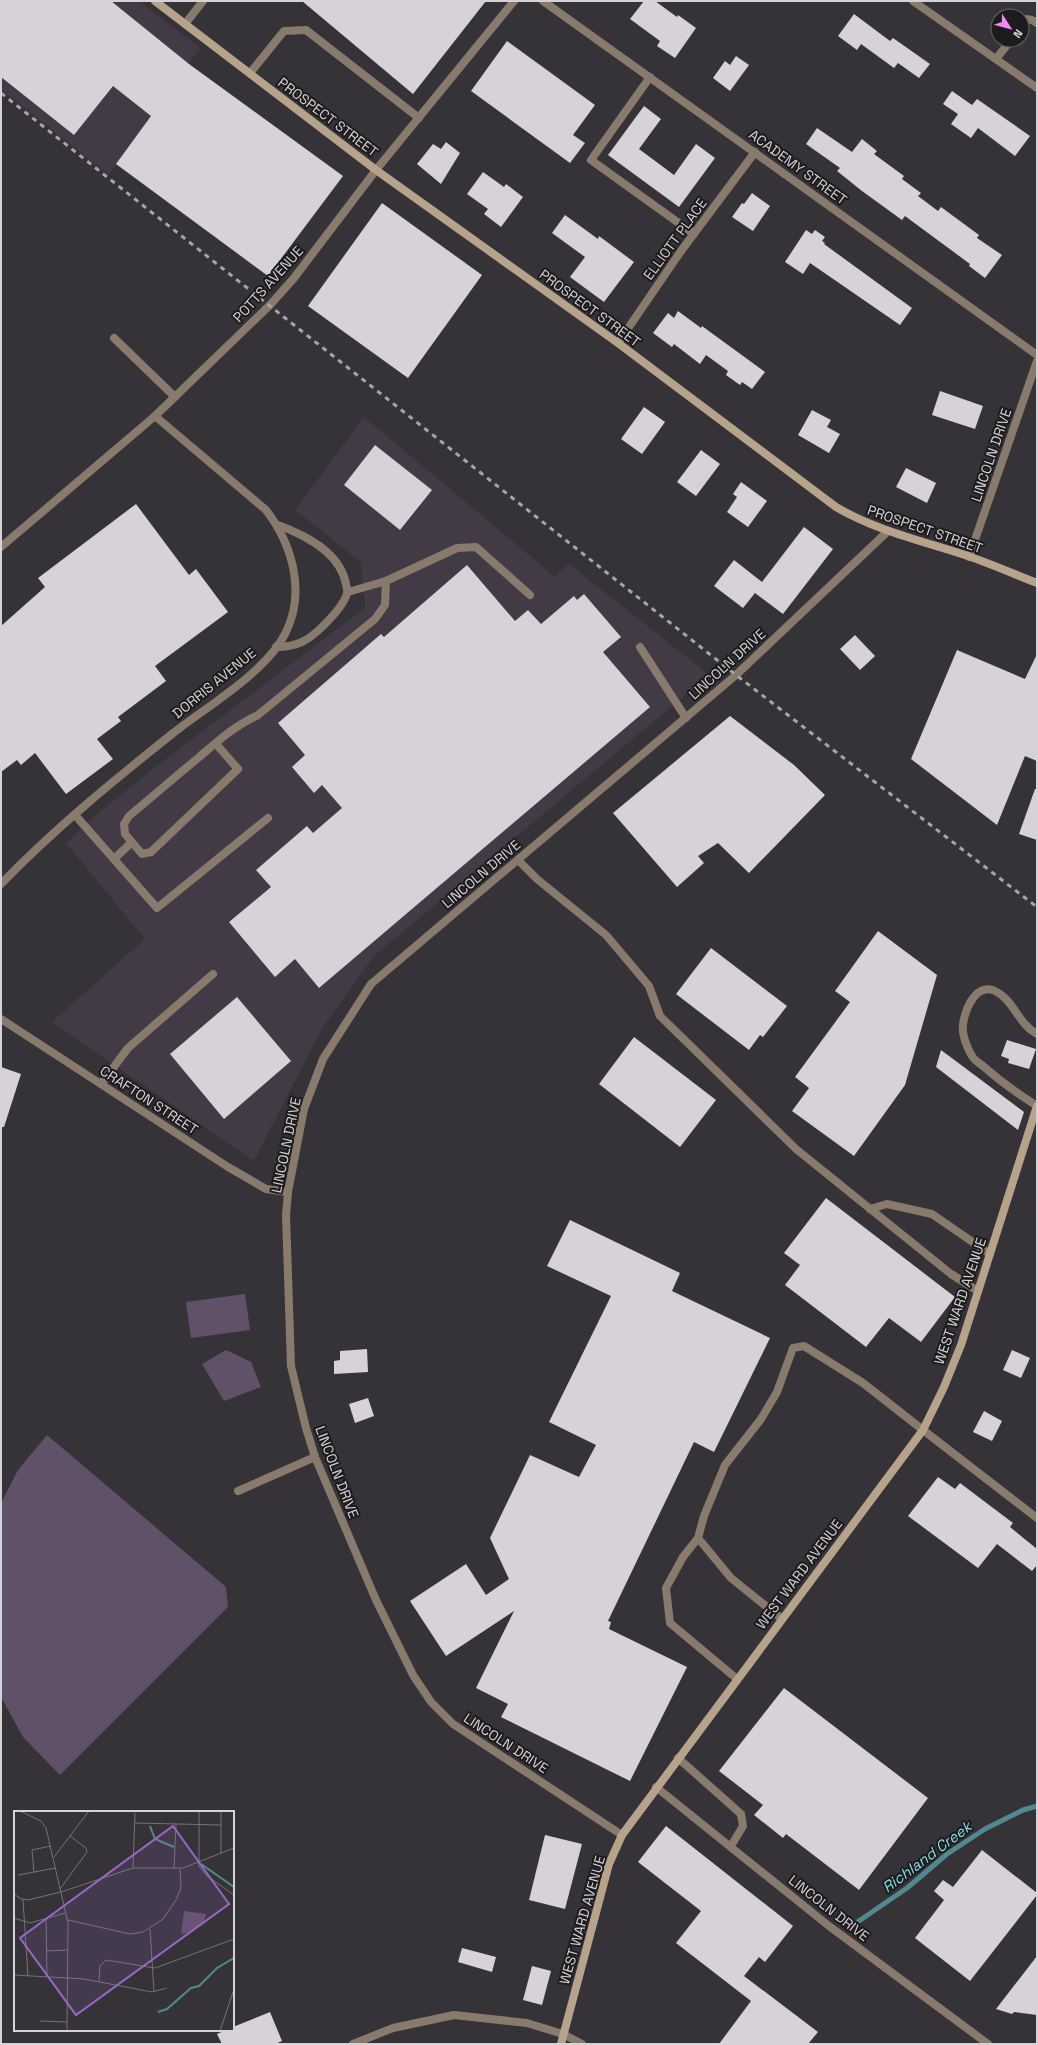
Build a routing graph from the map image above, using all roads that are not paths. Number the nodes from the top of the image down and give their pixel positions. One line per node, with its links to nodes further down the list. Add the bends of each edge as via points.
1 (155, 1): 6 (street, PROSPECT STREET)
2 (203, 1): 6 (street)
3 (514, 1): 12 (street, POTTS AVENUE)
4 (543, 1): 10 (street, ACADEMY STREET)
5 (913, 1): 8 (street)
6 (185, 24): 9 (street, PROSPECT STREET)
7 (1005, 48): 8 (street)
8 (996, 59): 11 (street)
9 (250, 73): 12 (street, via 284,31 306,30); 14 (street, PROSPECT STREET)
10 (650, 77): 13 (street, ACADEMY STREET); 15 (street, via 591,160)
11 (1037, 88)
12 (419, 118): 14 (street, POTTS AVENUE)
13 (755, 152): 15 (street, ELLIOTT PLACE); 18 (street, ACADEMY STREET)
14 (376, 170): 17 (street, PROSPECT STREET); 20 (street, POTTS AVENUE, via 294,278 270,305)
15 (694, 234): 17 (street, ELLIOTT PLACE)
16 (114, 338): 20 (street)
17 (618, 344): 23 (street, PROSPECT STREET, via 836,507)
18 (1037, 355)
19 (1037, 361): 25 (street, LINCOLN DRIVE)
20 (175, 397): 21 (street, POTTS AVENUE)
21 (155, 416): 22 (street, DORRIS AVENUE, via 266,510); 24 (street, POTTS AVENUE)
22 (278, 525): 28 (street, via 302,534 328,552 344,574); 30 (street, DORRIS AVENUE, via 289,549 296,591 286,632)
23 (887, 532): 25 (street, PROSPECT STREET); 32 (street, LINCOLN DRIVE, via 736,675)
24 (1, 547)
25 (969, 557): 27 (street, PROSPECT STREET)
26 (386, 581): 28 (street); 29 (street, via 457,548 476,547); 33 (street, via 385,605 375,619 258,715 240,723)
27 (1037, 583)
28 (348, 592): 30 (street, via 339,607 315,634 292,647)
29 (530, 595)
30 (276, 647): 34 (street, DORRIS AVENUE, via 255,670 172,734)
31 (640, 647): 32 (street)
32 (686, 718): 38 (street, LINCOLN DRIVE)
33 (216, 744): 36 (street, via 129,816 124,824 125,834); 36 (street, via 238,769 151,852 142,854)
34 (75, 815): 37 (street); 39 (street, DORRIS AVENUE)
35 (268, 818): 37 (street, via 157,908)
36 (131, 843): 37 (street)
37 (114, 859)
38 (518, 860): 45 (street, LINCOLN DRIVE, via 371,984 323,1059 304,1109); 46 (street, via 606,935 649,986 660,1016 796,1149)
39 (1, 884)
40 (213, 974): 43 (street, via 128,1048)
41 (1, 1019): 43 (street, CRAFTON STREET)
42 (1037, 1034): 44 (street, via 1019,1018 1004,997 993,990 983,990 974,996 966,1009 963,1032 972,1056 1000,1082)
43 (102, 1084): 45 (street, CRAFTON STREET, via 228,1167 266,1189)
44 (1037, 1106): 47 (street, WEST WARD AVENUE)
45 (288, 1192): 50 (street, LINCOLN DRIVE, via 286,1216 291,1366)
46 (870, 1209): 47 (street, via 887,1204 932,1214); 48 (street, via 951,1274)
47 (990, 1254): 48 (street, WEST WARD AVENUE)
48 (978, 1291): 49 (street, WEST WARD AVENUE, via 962,1345)
49 (923, 1430): 52 (street); 53 (street, via 864,1383 804,1346 793,1348 776,1392 765,1412 725,1465 704,1516); 54 (street, WEST WARD AVENUE)
50 (316, 1457): 51 (street); 58 (street, LINCOLN DRIVE, via 376,1600 413,1675 431,1702 453,1724)
51 (238, 1491)
52 (1037, 1518)
53 (698, 1538): 54 (street, via 731,1578); 55 (street, via 683,1557 666,1588 670,1623)
54 (782, 1619): 55 (street, WEST WARD AVENUE)
55 (737, 1679): 56 (street, WEST WARD AVENUE)
56 (678, 1758): 57 (street, WEST WARD AVENUE); 59 (street, via 741,1814 744,1826)
57 (656, 1787): 58 (street, WEST WARD AVENUE); 59 (street, LINCOLN DRIVE)
58 (622, 1835): 60 (street, WEST WARD AVENUE, via 609,1864)
59 (730, 1846): 64 (street, LINCOLN DRIVE, via 829,1926)
60 (563, 2034): 61 (street, via 527,2023 454,2015 393,2028); 62 (street, WEST WARD AVENUE); 63 (street)
61 (353, 2044)
62 (561, 2044)
63 (582, 2044)
64 (988, 2044)

